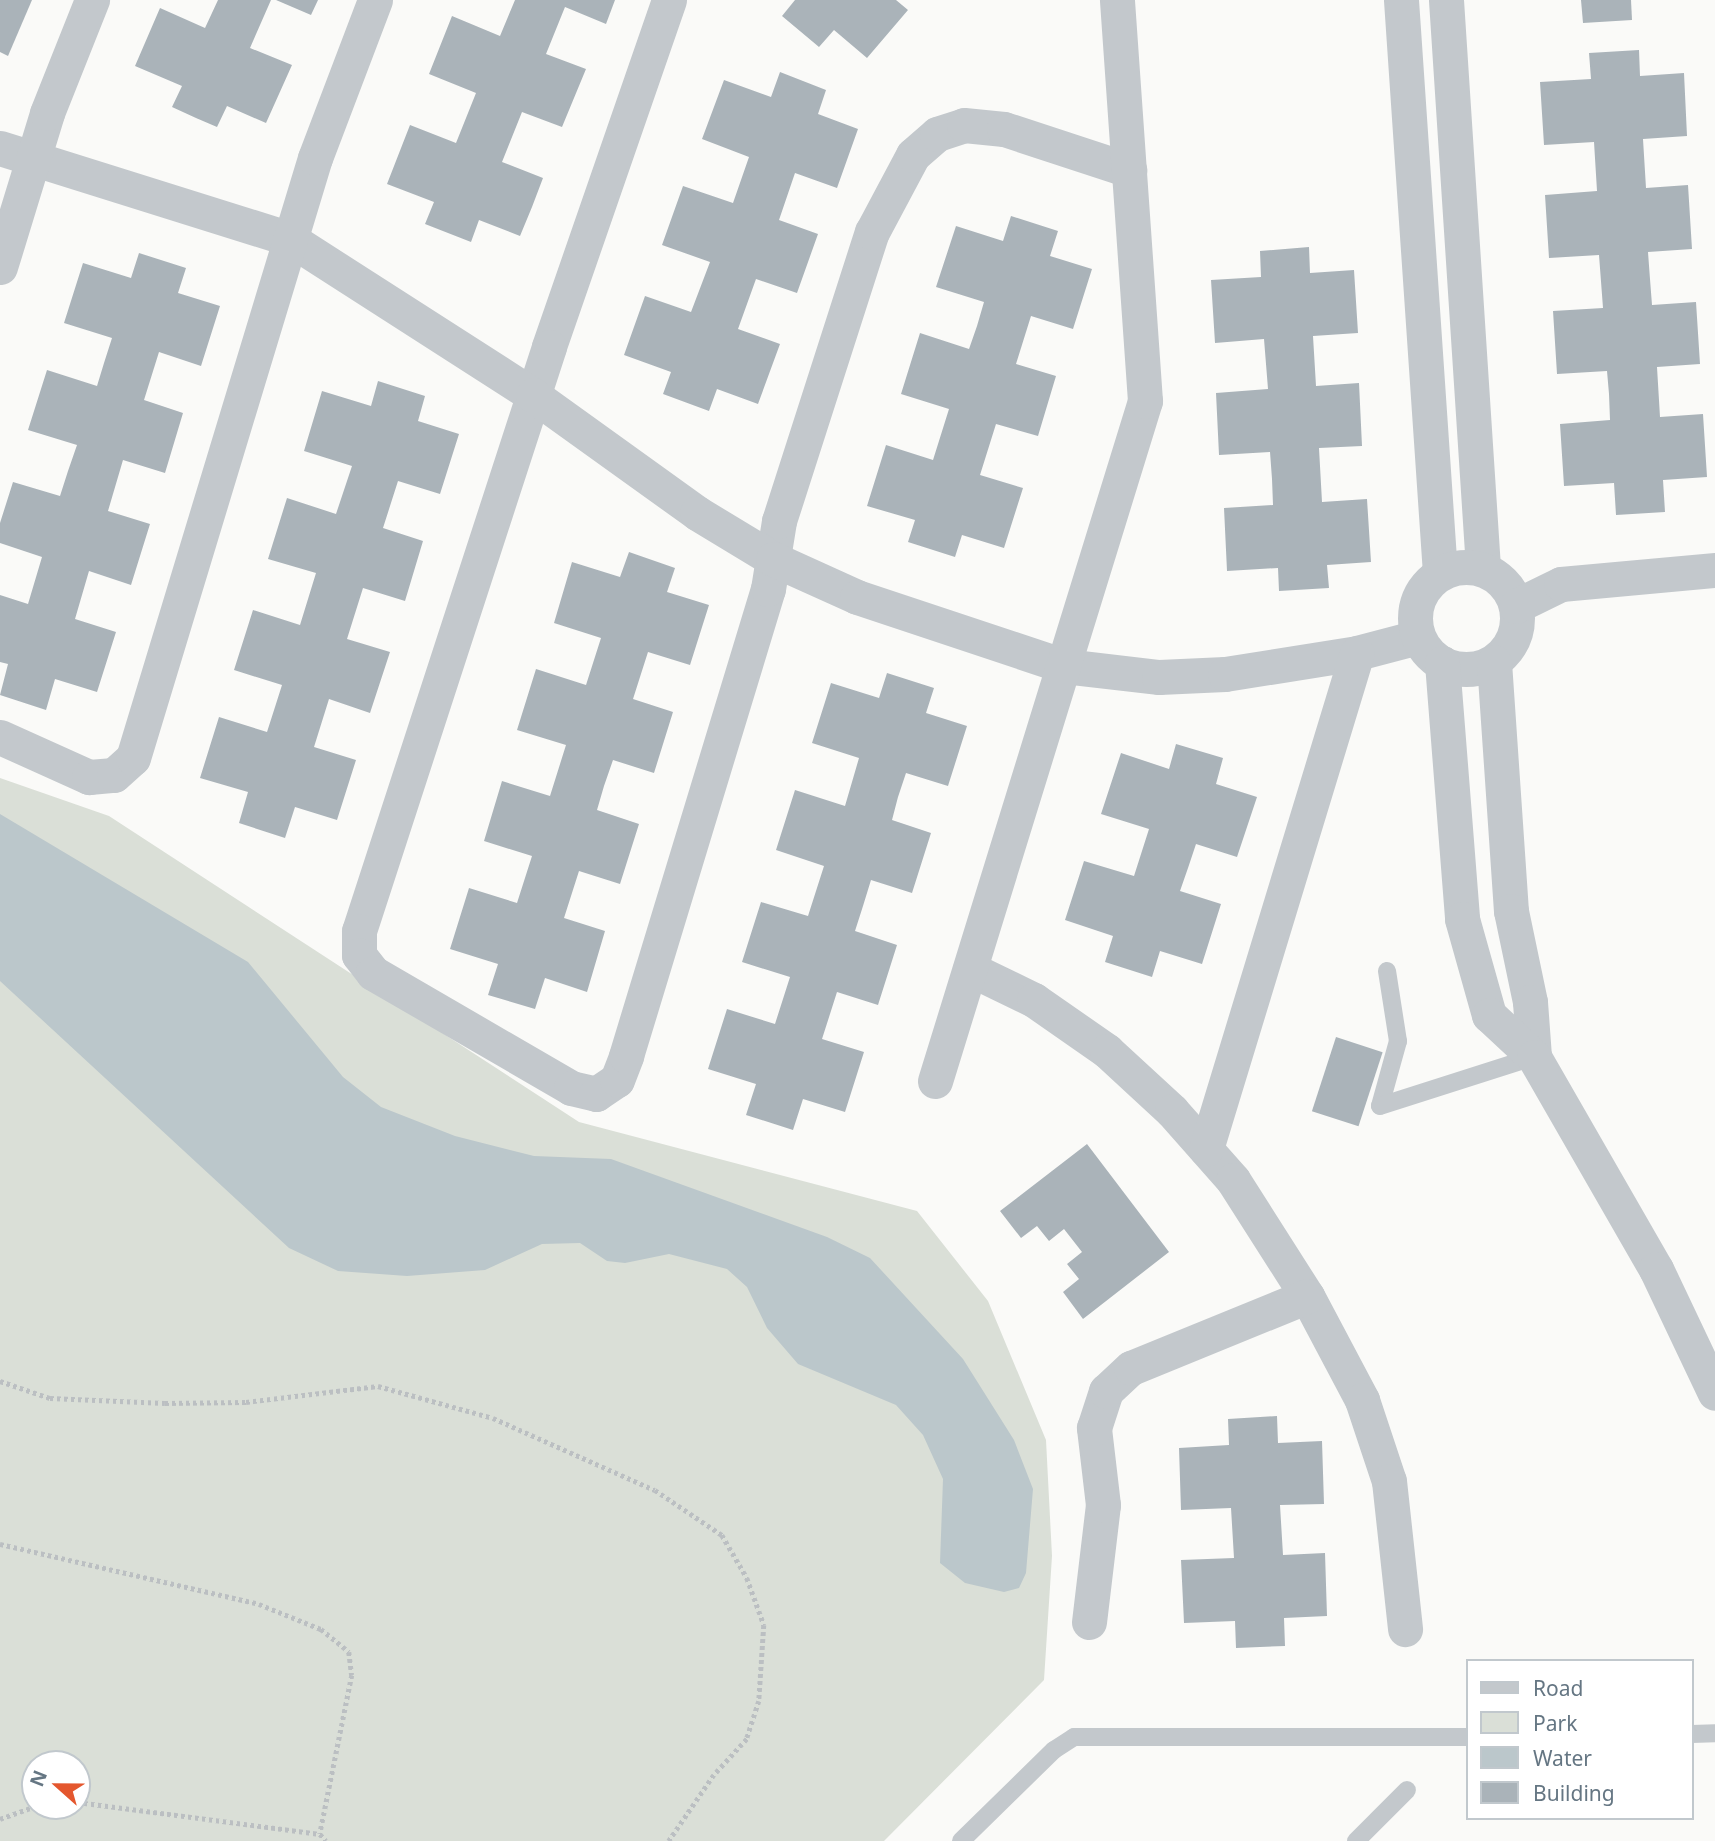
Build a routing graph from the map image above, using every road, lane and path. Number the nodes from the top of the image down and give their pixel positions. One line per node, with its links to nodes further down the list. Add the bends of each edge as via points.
1 (92, 0): 8 (street)
2 (375, 0): 10 (street, via 315,158)
3 (669, 0): 12 (street)
4 (1117, 0): 9 (street)
5 (1401, 0): 16 (street)
6 (1446, 0): 14 (street)
7 (0, 148): 8 (street)
8 (33, 159): 10 (street); 11 (street)
9 (1129, 170): 13 (street, via 1004,129 964,125 937,134 913,155 872,233 779,521); 22 (street, via 1144,401)
10 (290, 239): 12 (street); 23 (street, via 133,758 114,775 89,777)
11 (0, 267)
12 (533, 396): 13 (street, via 697,513); 13 (street, via 359,931 359,955 373,972 571,1088 596,1094 617,1080 768,589)
13 (773, 559): 22 (street, via 858,597)
14 (1483, 568): 16 (street, via 1461,566); 17 (street, via 1505,583)
15 (1715, 570): 17 (street, via 1561,584)
16 (1440, 573): 18 (street, via 1423,589 1415,612)
17 (1516, 606): 20 (street, via 1517,627 1509,647)
18 (1418, 637): 19 (street); 21 (street)
19 (1356, 653): 22 (street, via 1225,674 1159,677); 28 (street)
20 (1494, 662): 21 (street, via 1468,669); 26 (street, via 1511,911 1530,1002)
21 (1442, 663): 26 (street, via 1462,919 1489,1015)
22 (1064, 666): 24 (street)
23 (0, 737)
24 (970, 969): 27 (street); 28 (street, via 1034,1000 1107,1051)
25 (1387, 971): 26 (lane, via 1398,1041 1380,1106)
26 (1534, 1057): 31 (street, via 1656,1269)
27 (935, 1081)
28 (1206, 1149): 29 (street, via 1233,1180)
29 (1307, 1296): 33 (street, via 1131,1367 1106,1391 1094,1428 1103,1505); 34 (street, via 1362,1400 1389,1481)
30 (0, 1381): 44 (path, via 50,1398 165,1403 246,1402 378,1386 493,1418 655,1490 722,1535 747,1578 764,1625 759,1701 747,1739 714,1775)
31 (1715, 1393)
32 (0, 1544): 42 (path, via 259,1604 321,1629 349,1652 352,1675)
33 (1088, 1622)
34 (1405, 1629)
35 (1715, 1732): 36 (lane)
36 (1694, 1734)
37 (1466, 1737): 45 (lane, via 1074,1738 1054,1750)
38 (1407, 1790): 46 (lane)
39 (91, 1804): 42 (path)
40 (21, 1811): 41 (path)
41 (0, 1819)
42 (320, 1834): 43 (path)
43 (326, 1841)
44 (669, 1841)
45 (961, 1841)
46 (1356, 1841)

